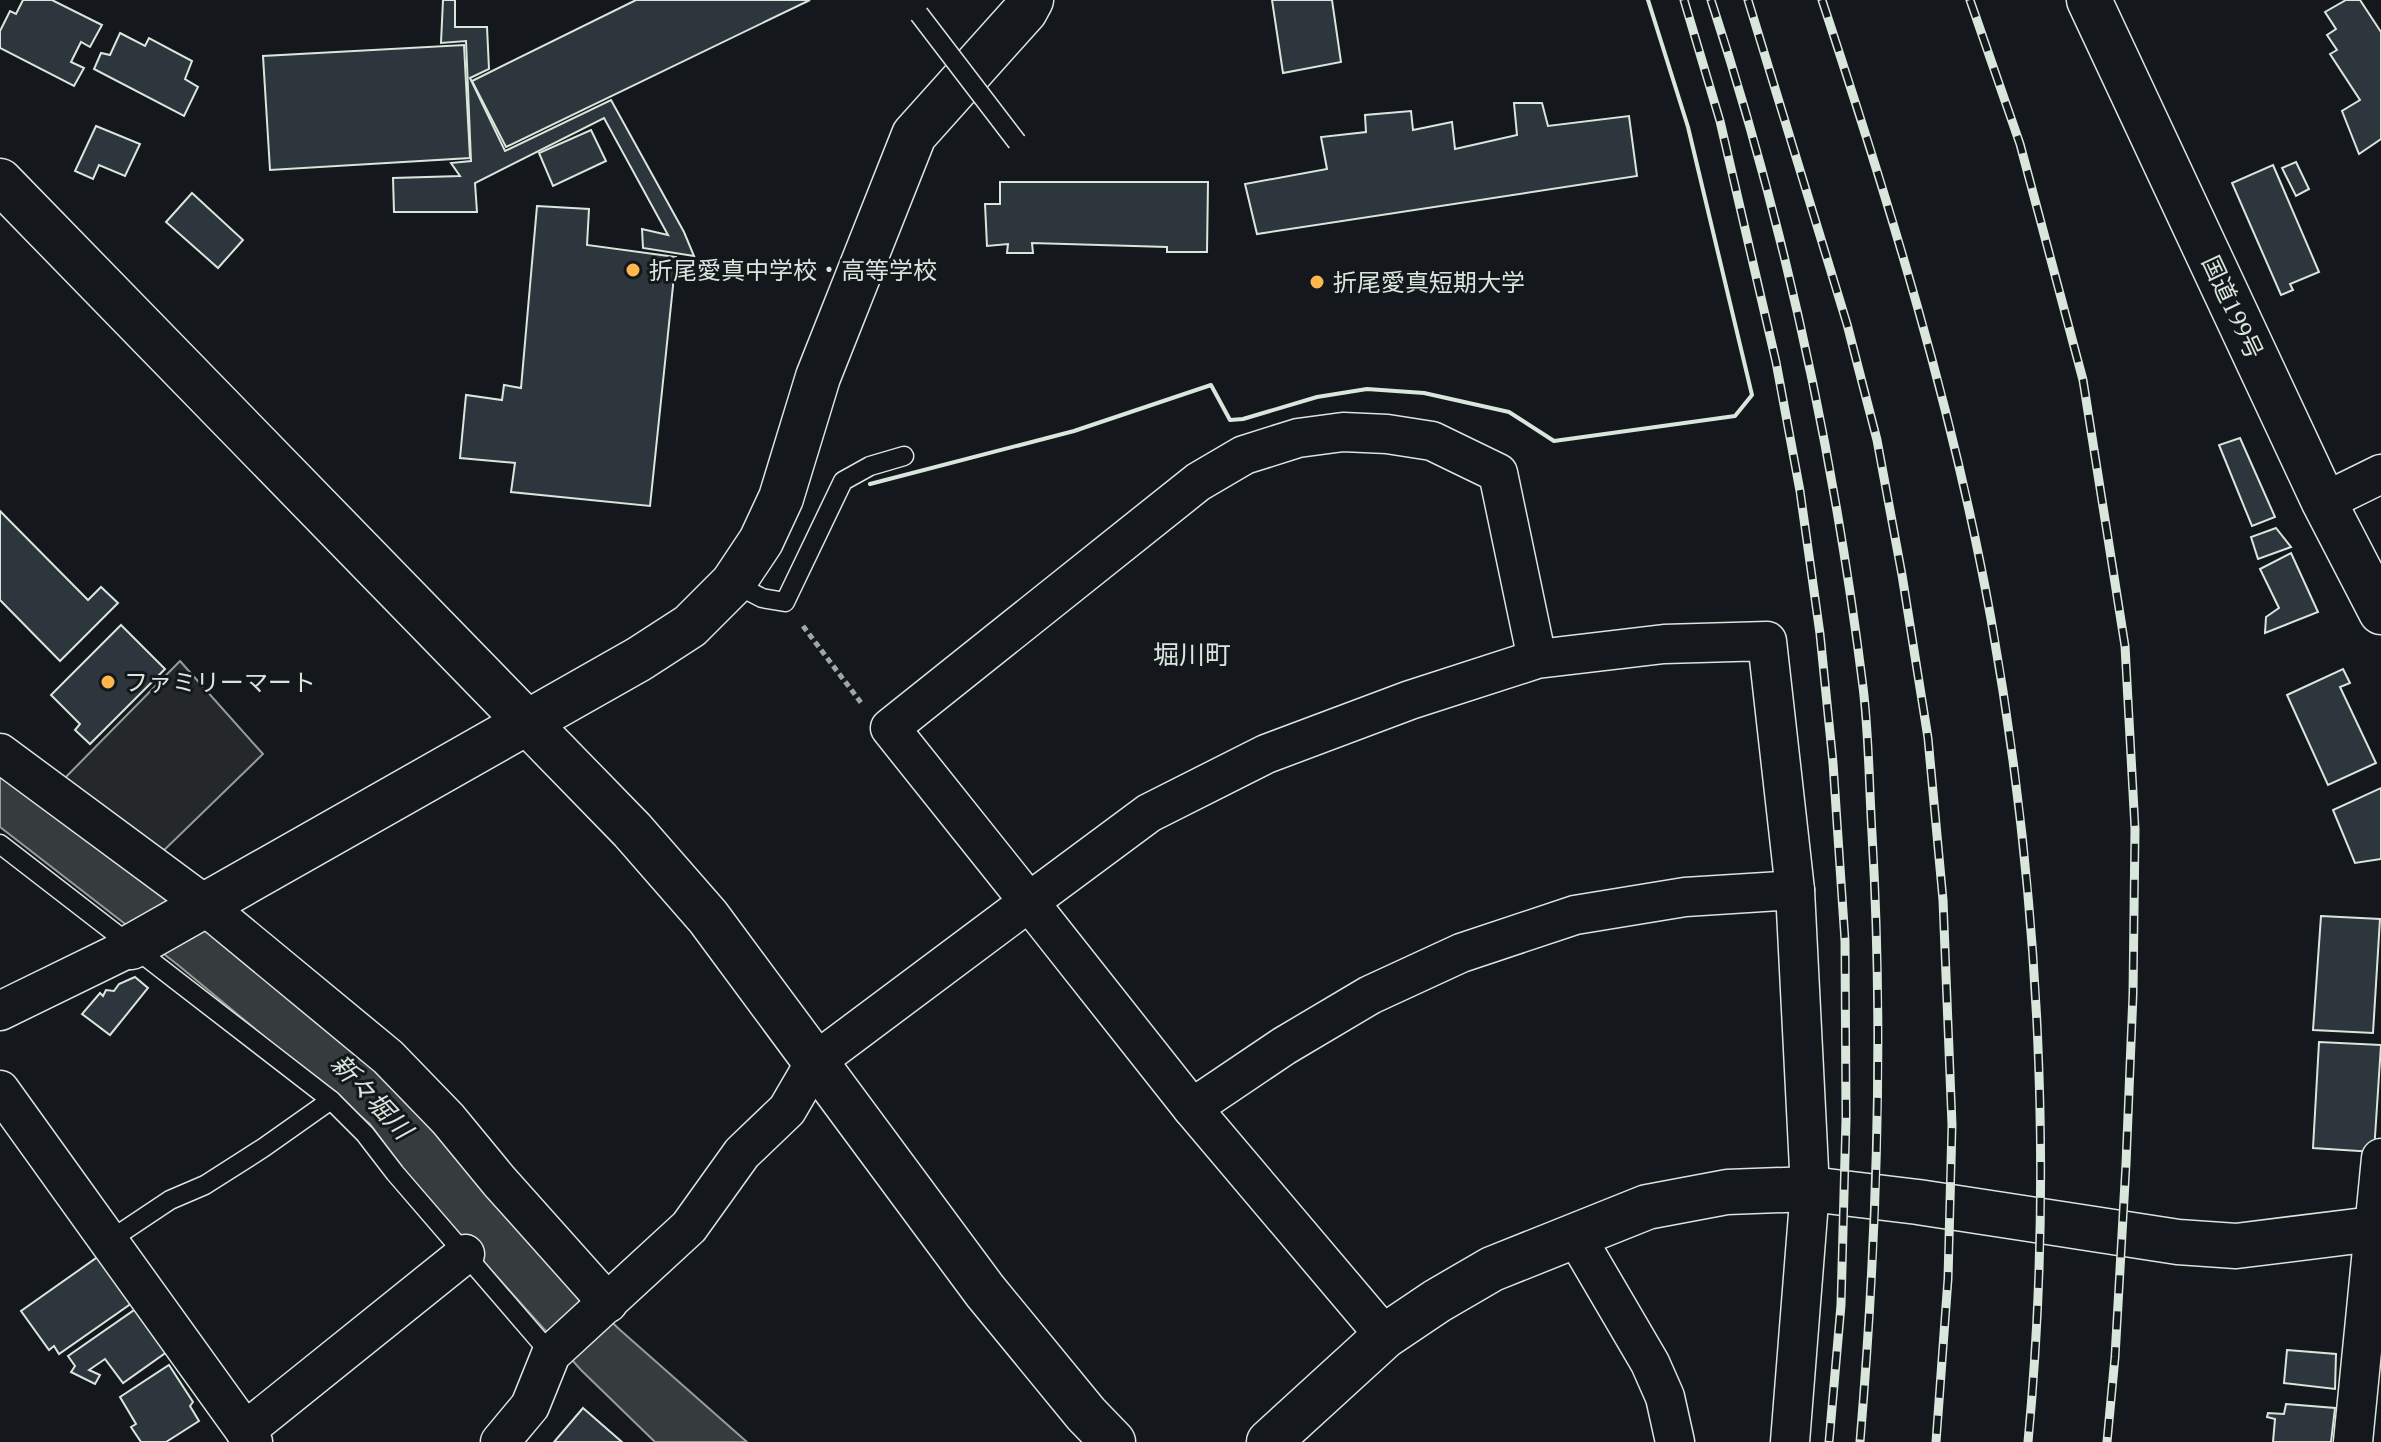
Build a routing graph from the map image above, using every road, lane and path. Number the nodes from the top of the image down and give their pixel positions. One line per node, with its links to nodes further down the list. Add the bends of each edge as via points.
1 (1031, 0): 9 (main road, via 914,135 818,377 781,498)
2 (2089, 0): 8 (main road, 国道199号)
3 (919, 14): 4 (lane, bridge)
4 (1017, 142)
5 (0, 181): 13 (main road)
6 (904, 456): 10 (lane, via 843,481)
7 (2381, 474): 8 (street)
8 (2324, 502): 11 (main road, 国道199号)
9 (733, 583): 10 (lane, via 762,598); 13 (main road, via 690,626)
10 (785, 602): 14 (path, via 865,707)
11 (2381, 612)
12 (1537, 659): 14 (street, via 1498,473 1432,441 1343,432 1298,438 1244,455 1198,482); 17 (street, via 1664,644 1767,641); 18 (street, via 1266,754 1149,813)
13 (527, 722): 19 (main road); 22 (main road, via 708,917)
14 (890, 728): 18 (street)
15 (0, 753): 19 (street)
16 (0, 844): 20 (lane)
17 (1795, 890): 25 (street, via 1685,897 1575,915 1461,953 1370,995); 27 (street)
18 (1029, 902): 22 (street); 25 (street)
19 (199, 908): 20 (main road); 32 (street, via 388,1057 448,1119)
20 (136, 944): 21 (street); 24 (lane)
21 (0, 1011)
22 (815, 1062): 32 (street, via 787,1110 742,1153 689,1227); 37 (main road, via 985,1291)
23 (0, 1090): 30 (street)
24 (331, 1100): 30 (lane, via 205,1185 170,1200); 31 (lane)
25 (1192, 1108): 33 (street)
26 (2381, 1158): 28 (street)
27 (1810, 1189): 28 (main road, via 2236,1246); 29 (main road, via 1727,1192 1647,1207); 40 (street)
28 (2377, 1228): 41 (street)
29 (1575, 1235): 33 (main road, via 1492,1269); 39 (street, via 1650,1363 1665,1397)
30 (110, 1240): 35 (street)
31 (465, 1254): 34 (lane); 35 (street)
32 (604, 1307): 34 (street)
33 (1385, 1336): 38 (main road)
34 (556, 1350): 36 (street, via 530,1406)
35 (249, 1436)
36 (500, 1442)
37 (1113, 1442)
38 (1269, 1442)
39 (1675, 1442)
40 (1790, 1442)
41 (2353, 1442)

